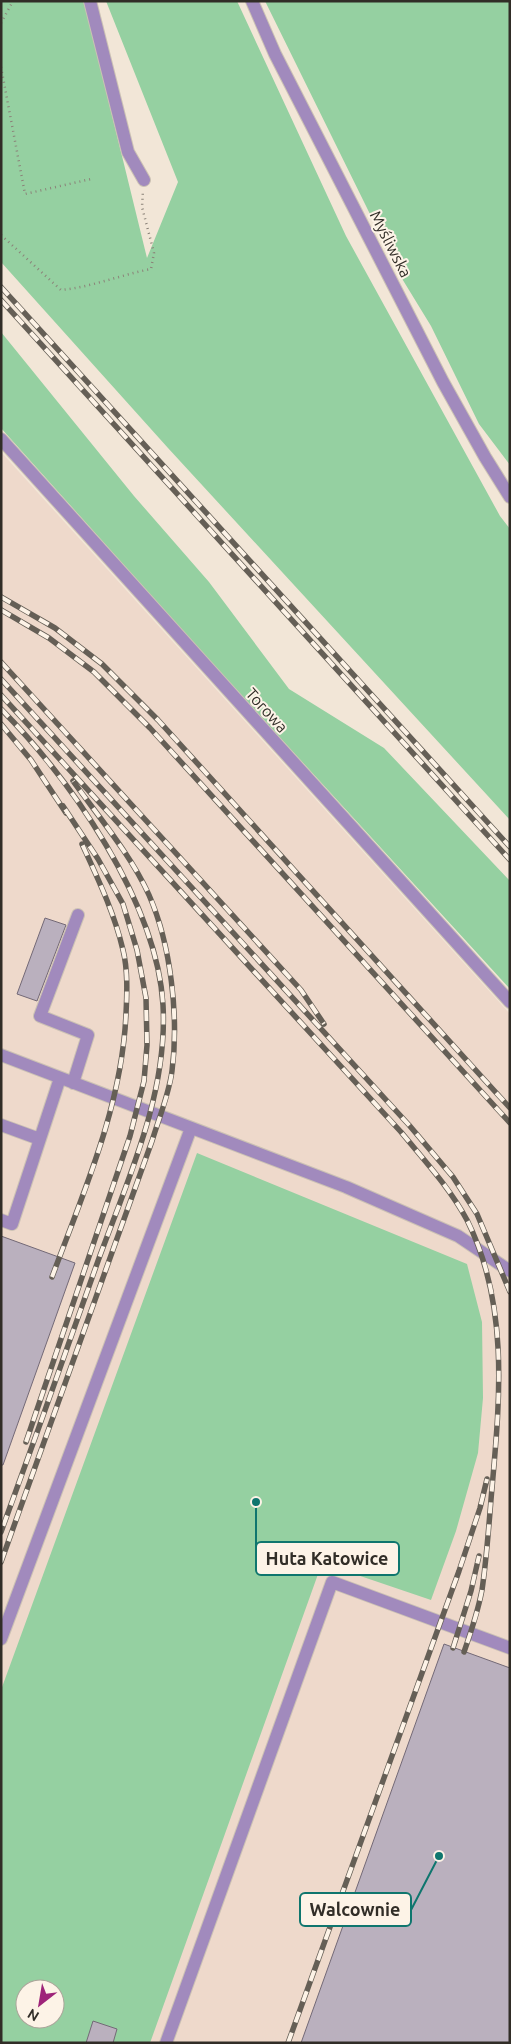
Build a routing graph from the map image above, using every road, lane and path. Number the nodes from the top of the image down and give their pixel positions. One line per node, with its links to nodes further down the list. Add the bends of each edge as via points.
1 (13, 1): 4 (path)
2 (90, 1): 7 (street, via 128,152)
3 (252, 1): 10 (street, Myśliwska, via 275,54 443,382)
4 (1, 23)
5 (1, 66): 6 (path, via 25,194)
6 (91, 179)
7 (144, 180): 8 (path, via 142,207 154,253 151,269 85,288 61,290)
8 (1, 235)
9 (1, 439): 12 (street, Torowa)
10 (510, 497)
11 (78, 915): 14 (street, via 40,1016 88,1035)
12 (510, 1002)
13 (1, 1055): 14 (street)
14 (66, 1080): 16 (street); 18 (street, via 12,1224)
15 (1, 1125): 17 (street)
16 (191, 1128): 19 (street, via 458,1236); 20 (street)
17 (34, 1137)
18 (1, 1220)
19 (510, 1271)
20 (1, 1639)
21 (510, 1648): 22 (street, via 332,1582)
22 (166, 2043)

